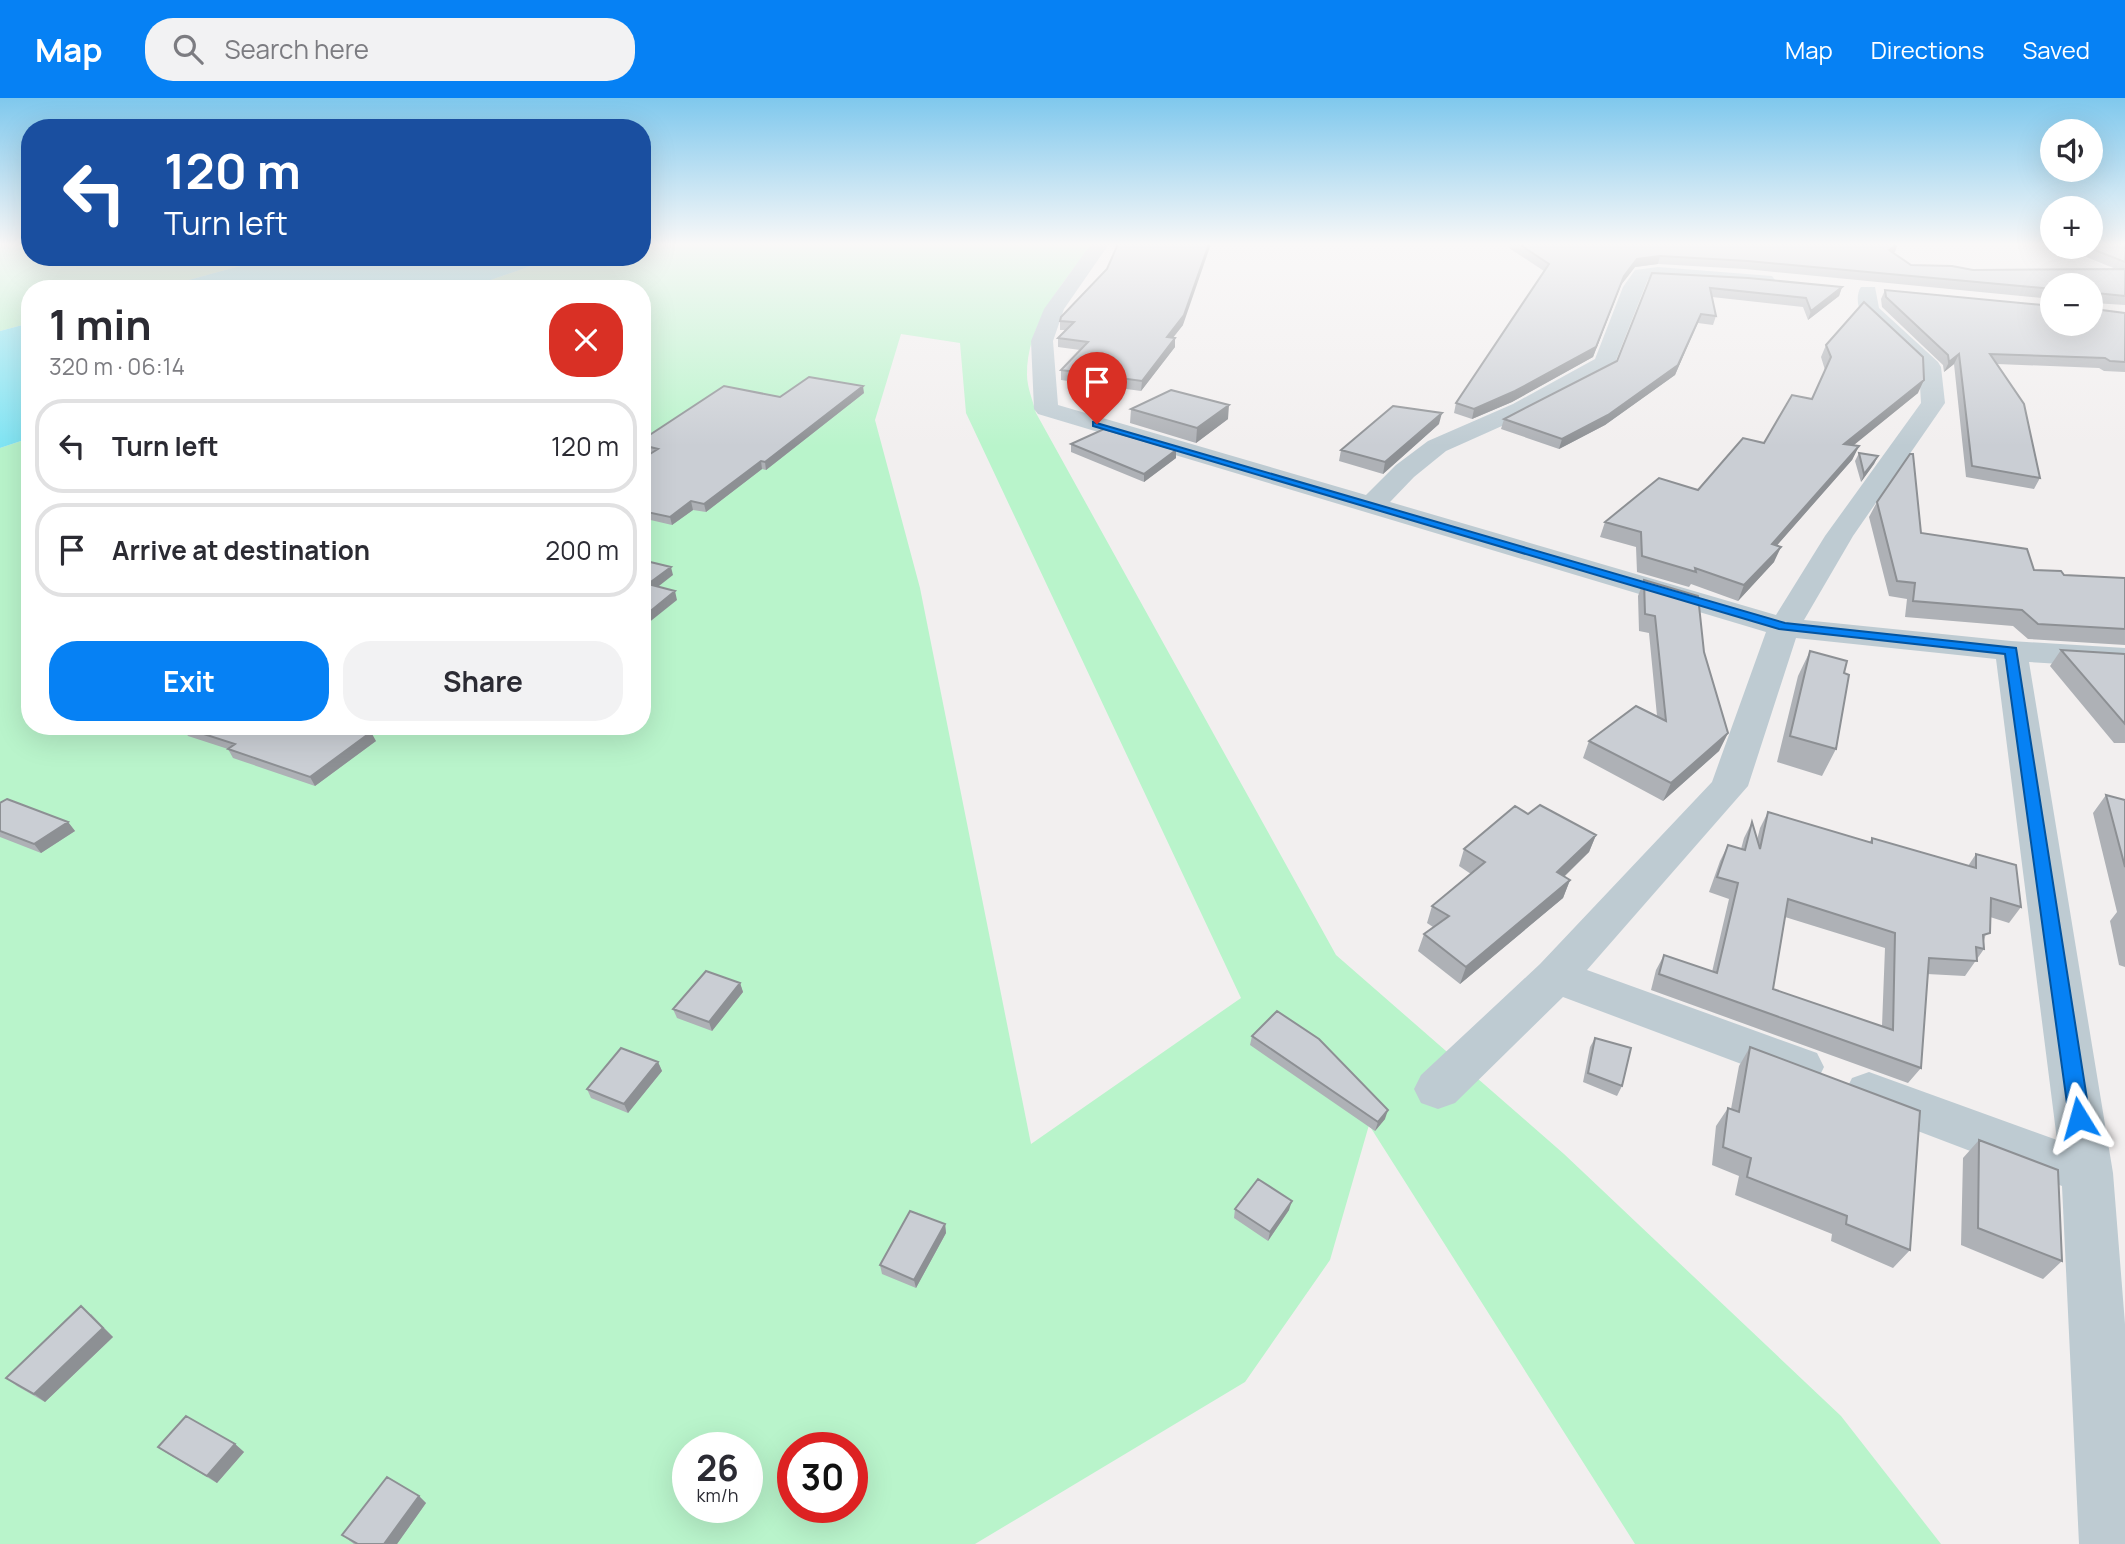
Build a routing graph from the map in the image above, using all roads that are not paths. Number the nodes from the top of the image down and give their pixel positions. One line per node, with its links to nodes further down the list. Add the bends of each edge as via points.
1 (1053, 311): 4 (street, via 1042,341 1046,409)
2 (1624, 311): 4 (street, via 1605,363 1521,409 1437,446)
3 (1871, 311): 5 (street, via 1930,367 1933,403 1839,536)
4 (1372, 505): 5 (street)
5 (1784, 627): 6 (street); 8 (street, via 1729,786)
6 (2011, 651): 7 (street); 10 (street)
7 (2125, 658)
8 (1556, 976): 9 (street); 10 (street)
9 (1438, 1089)
10 (2087, 1173): 11 (street)
11 (2111, 1544)

